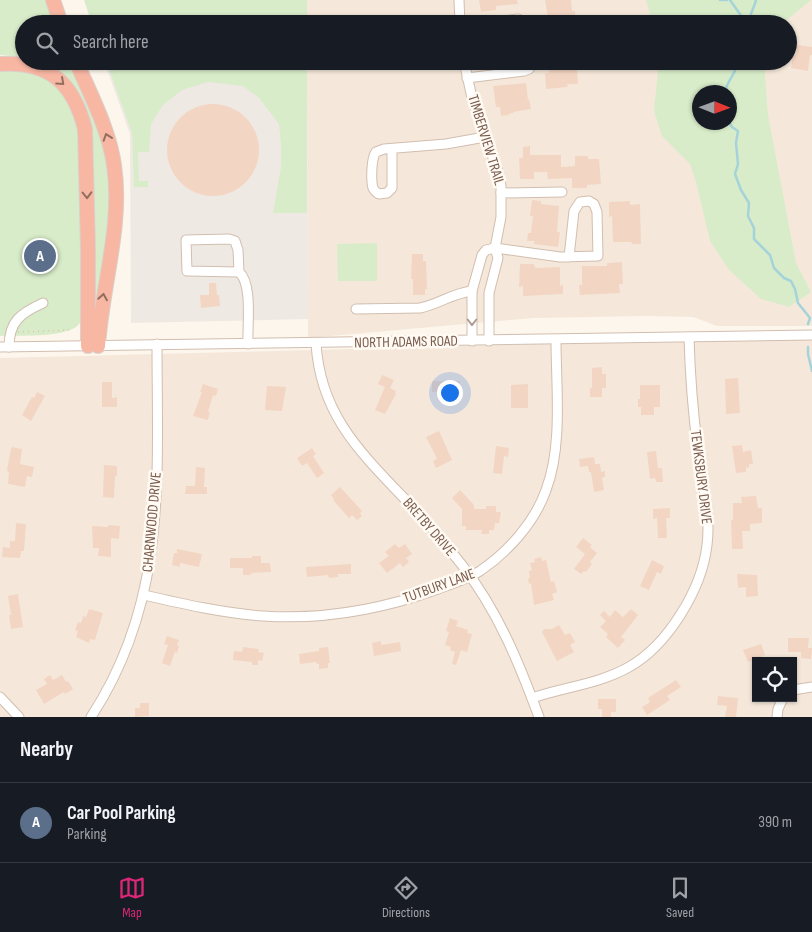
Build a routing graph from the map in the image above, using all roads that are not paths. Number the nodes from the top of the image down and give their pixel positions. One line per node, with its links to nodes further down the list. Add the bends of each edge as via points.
1 (53, 0): 3 (highway)
2 (459, 0): 4 (street)
3 (58, 15)
4 (460, 15)
5 (15, 63): 6 (highway, one-way to 5)
6 (0, 64)
7 (44, 70): 30 (highway, one-way to 30, via 69,89 82,114 85,129)
8 (80, 70): 30 (highway, one-way to 8, via 116,220 117,192 109,140)
9 (466, 70): 11 (street, TIMBERVIEW TRAIL)
10 (526, 70): 11 (street)
11 (468, 78): 12 (street, TIMBERVIEW TRAIL)
12 (485, 136): 13 (street, via 446,144); 15 (street, TIMBERVIEW TRAIL, via 497,169)
13 (392, 149): 13 (street, via 380,150 373,156 373,188 379,194 392,188)
14 (562, 192): 15 (street)
15 (501, 193): 16 (street, TIMBERVIEW TRAIL)
16 (495, 248): 17 (street); 19 (street, via 486,250 482,255); 26 (street, TIMBERVIEW TRAIL, via 498,258 489,293)
17 (569, 256): 17 (street, via 598,256 597,212 589,201 580,202 574,211)
18 (239, 272): 18 (street, via 187,272 186,240 235,241); 29 (street, via 244,276 248,293)
19 (472, 291): 21 (street, via 420,308); 25 (street, one-way to 25)
20 (43, 303): 31 (street, via 21,316)
21 (356, 309)
22 (812, 335): 23 (street, NORTH ADAMS ROAD)
23 (688, 337): 24 (street, NORTH ADAMS ROAD); 37 (street, TEWKSBURY DRIVE, via 708,528 706,556 697,582 670,629 642,659 610,676)
24 (556, 340): 26 (street, NORTH ADAMS ROAD); 32 (street, TUTBURY LANE, via 555,454 546,492 520,534 496,558)
25 (472, 341): 26 (street, NORTH ADAMS ROAD); 27 (street, NORTH ADAMS ROAD)
26 (489, 341)
27 (316, 343): 29 (street, NORTH ADAMS ROAD); 32 (street, BRETBY DRIVE, via 324,386 334,412 350,438)
28 (157, 344): 29 (street, NORTH ADAMS ROAD); 30 (street, NORTH ADAMS ROAD); 33 (street, CHARNWOOD DRIVE, via 155,520)
29 (248, 344)
30 (93, 346): 31 (street, NORTH ADAMS ROAD)
31 (5, 347)
32 (470, 576): 33 (street, TUTBURY LANE, via 407,599 350,611 303,616 248,615); 37 (street, BRETBY DRIVE, via 494,612)
33 (144, 595): 40 (street, CHARNWOOD DRIVE, via 120,663)
34 (812, 687): 35 (street)
35 (797, 689)
36 (0, 697): 39 (street)
37 (532, 698): 41 (street, BRETBY DRIVE)
38 (781, 702): 42 (street)
39 (19, 717)
40 (91, 717)
41 (539, 717)
42 (777, 717)

